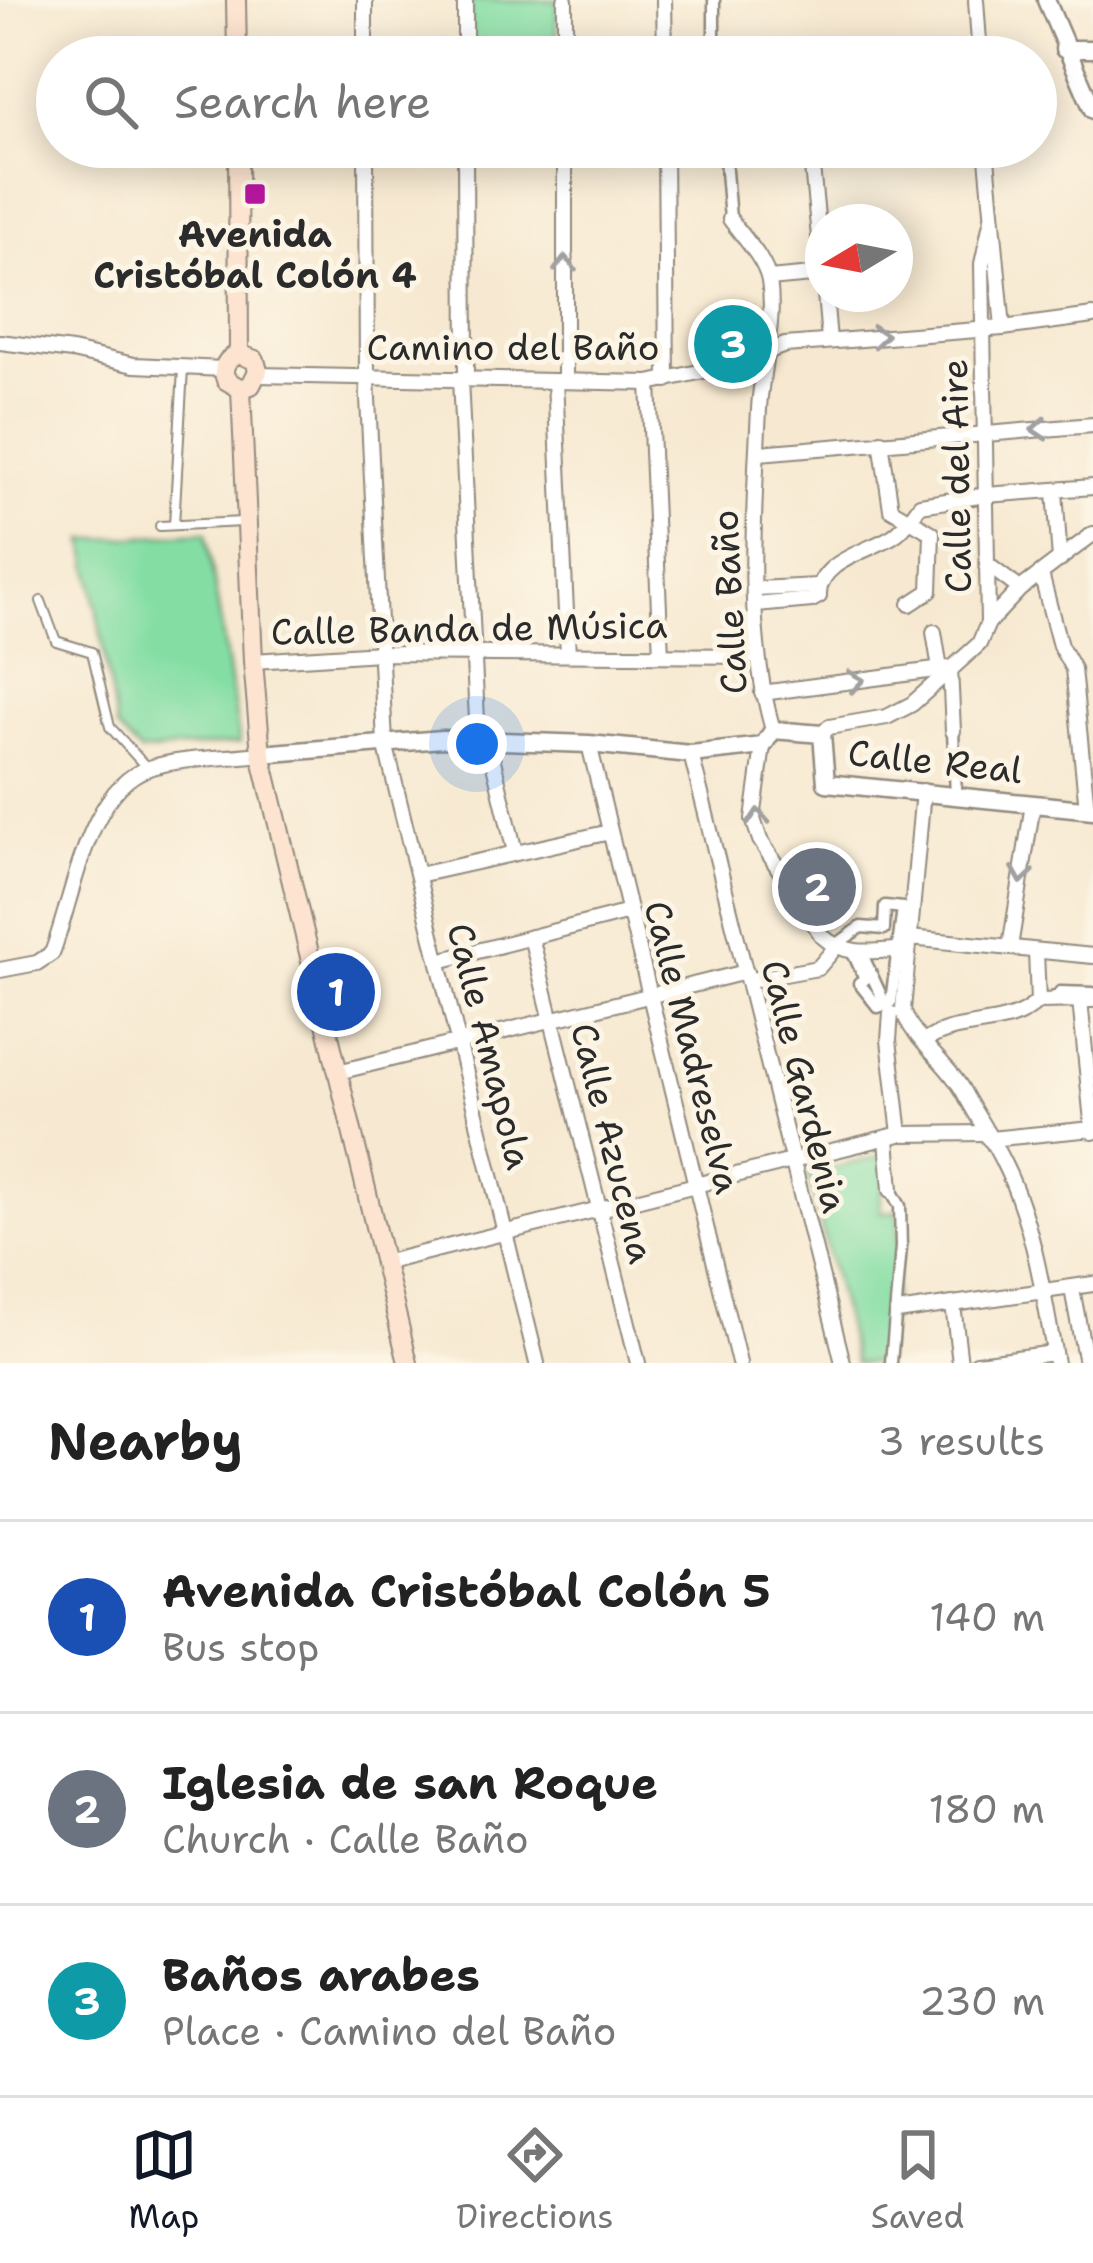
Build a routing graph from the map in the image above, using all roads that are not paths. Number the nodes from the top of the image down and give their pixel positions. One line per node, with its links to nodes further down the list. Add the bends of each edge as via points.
1 (236, 0): 9 (main road)
2 (365, 0): 10 (street)
3 (465, 0): 11 (street)
4 (565, 0): 12 (street)
5 (664, 0): 13 (street)
6 (714, 0): 14 (street)
7 (976, 0): 15 (street)
8 (1046, 0): 16 (street)
9 (237, 36)
10 (365, 36)
11 (465, 36)
12 (565, 36)
13 (664, 36)
14 (714, 36)
15 (979, 36)
16 (1064, 49): 17 (street); 18 (street)
17 (1093, 49)
18 (1093, 110)
19 (238, 168): 39 (main road)
20 (366, 168): 43 (street, Calle Amapola)
21 (465, 168): 44 (street)
22 (565, 168): 46 (street, one-way to 22)
23 (665, 168): 45 (street)
24 (726, 168): 29 (street)
25 (812, 168): 27 (street)
26 (988, 168): 28 (street)
27 (816, 204)
28 (992, 218): 34 (street, Calle del Aire, via 982,264); 35 (street)
29 (730, 219): 31 (street)
30 (805, 276): 31 (street)
31 (769, 279): 38 (street, Calle Baño)
32 (827, 312): 36 (street)
33 (1093, 316): 35 (street, Camino del Baño)
34 (983, 327): 35 (street, Camino del Baño); 36 (street, Camino del Baño, one-way to 34); 50 (street, Calle del Aire)
35 (1003, 328)
36 (829, 340): 38 (street, Camino del Baño)
37 (0, 342): 40 (street)
38 (764, 351): 45 (street, Camino del Baño); 52 (street, Calle Baño)
39 (239, 354): 41 (main road); 42 (main road, via 254,360)
40 (183, 369): 41 (street); 58 (lane)
41 (224, 369): 48 (main road)
42 (258, 375): 43 (street, Camino del Baño); 48 (main road)
43 (367, 377): 44 (street, Camino del Baño); 70 (street, Calle Amapola)
44 (463, 379): 46 (street, Camino del Baño); 71 (street)
45 (667, 380): 47 (street, Camino del Baño)
46 (560, 381): 47 (street, Camino del Baño); 72 (street)
47 (649, 383): 73 (street)
48 (241, 389): 57 (main road)
49 (1093, 425): 50 (street, one-way to 50)
50 (984, 433): 51 (street); 55 (street, Calle del Aire)
51 (881, 441): 52 (street); 56 (street, via 891,509)
52 (758, 453): 65 (street, Calle Baño)
53 (1093, 487): 54 (street)
54 (1054, 491): 55 (street); 61 (street)
55 (986, 495): 56 (street, via 920,505); 62 (street, Calle del Aire)
56 (908, 520): 65 (street, via 818,586); 67 (street, via 932,533 930,591)
57 (246, 522): 58 (lane); 75 (main road)
58 (174, 525): 59 (lane)
59 (160, 526)
60 (1093, 534): 61 (street)
61 (1060, 560): 63 (street)
62 (988, 565): 64 (street); 68 (street, Calle del Aire)
63 (1041, 574): 64 (street); 78 (street)
64 (1020, 589): 68 (street)
65 (756, 597): 74 (street, Calle Baño)
66 (41, 601): 88 (lane, via 56,641 92,652 110,728)
67 (910, 604)
68 (988, 623): 76 (street, via 979,644)
69 (934, 632): 76 (street)
70 (380, 653): 71 (street, Calle Banda de Música); 75 (street, Calle Banda de Música); 83 (street, Calle Amapola)
71 (474, 653): 72 (street, Calle Banda de Música); 82 (street)
72 (568, 654): 73 (street, Calle Banda de Música)
73 (662, 655): 74 (street, Calle Banda de Música)
74 (758, 656): 77 (street, Calle Baño)
75 (253, 661): 86 (main road)
76 (945, 669): 77 (street, one-way to 76); 79 (street); 80 (street, via 912,704)
77 (762, 693): 81 (street, Calle Baño)
78 (1086, 726): 85 (street)
79 (953, 731): 90 (street)
80 (822, 734): 81 (street); 89 (street, Calle Real, via 826,783)
81 (768, 738): 87 (street); 100 (street, Calle Baño, one-way to 81, via 753,819)
82 (483, 740): 83 (street); 84 (street); 94 (street)
83 (386, 743): 86 (street); 95 (street, Calle Amapola)
84 (589, 744): 87 (street); 93 (street, Calle Madreselva)
85 (1087, 752): 92 (street)
86 (261, 754): 88 (street); 114 (main road)
87 (692, 754): 106 (street, Calle Gardenia)
88 (146, 768): 105 (street, via 112,793 52,953)
89 (923, 791): 90 (street, Calle Real); 98 (street)
90 (956, 795): 91 (street, Calle Real)
91 (1033, 804): 92 (street, Calle Real); 99 (street, one-way to 99)
92 (1090, 809)
93 (610, 832): 94 (street); 96 (street, Calle Madreselva)
94 (514, 852): 95 (street)
95 (418, 875): 104 (street, Calle Amapola)
96 (629, 912): 97 (street); 107 (street, Calle Madreselva)
97 (531, 937): 104 (street); 111 (street, Calle Azucena)
98 (905, 945): 99 (street); 101 (street); 101 (street, via 903,908 885,906 884,928 861,927 840,942); 110 (street)
99 (1010, 947): 102 (street)
100 (835, 948): 101 (street); 106 (street, via 818,968)
101 (856, 952): 110 (street, via 865,979 859,983 878,1007)
102 (1036, 952): 103 (street); 109 (street)
103 (1093, 957): 108 (street, via 1041,961 1048,997)
104 (439, 961): 113 (street, Calle Amapola)
105 (0, 970)
106 (748, 976): 107 (street); 119 (street, Calle Gardenia)
107 (650, 996): 111 (street); 121 (street, Calle Madreselva)
108 (1088, 998): 109 (street); 115 (street)
109 (1038, 1001): 112 (street, via 1006,1020)
110 (893, 1009): 112 (street); 116 (street)
111 (552, 1020): 113 (street); 123 (street, Calle Azucena)
112 (924, 1042): 117 (street)
113 (459, 1043): 114 (street); 124 (street, Calle Amapola)
114 (338, 1072): 125 (main road)
115 (1093, 1131): 118 (street)
116 (894, 1136): 117 (street); 119 (street); 122 (street)
117 (988, 1136): 118 (street); 120 (street)
118 (1008, 1137): 120 (street)
119 (793, 1163): 121 (street); 136 (street, Calle Gardenia)
120 (1005, 1165): 128 (street)
121 (696, 1186): 123 (street); 135 (street, Calle Madreselva)
122 (891, 1190): 130 (street, via 900,1206)
123 (599, 1210): 124 (street); 134 (street, Calle Azucena)
124 (505, 1233): 125 (street); 133 (street, Calle Amapola)
125 (383, 1263): 132 (main road)
126 (1093, 1284): 127 (street)
127 (1072, 1289): 128 (street); 140 (street)
128 (1041, 1294): 129 (street); 131 (street)
129 (953, 1305): 130 (street); 138 (street)
130 (897, 1312): 137 (street)
131 (1055, 1358): 139 (street)
132 (408, 1363)
133 (537, 1363)
134 (638, 1363)
135 (739, 1363)
136 (843, 1363)
137 (891, 1363)
138 (959, 1363)
139 (977, 1363)
140 (1085, 1363)

